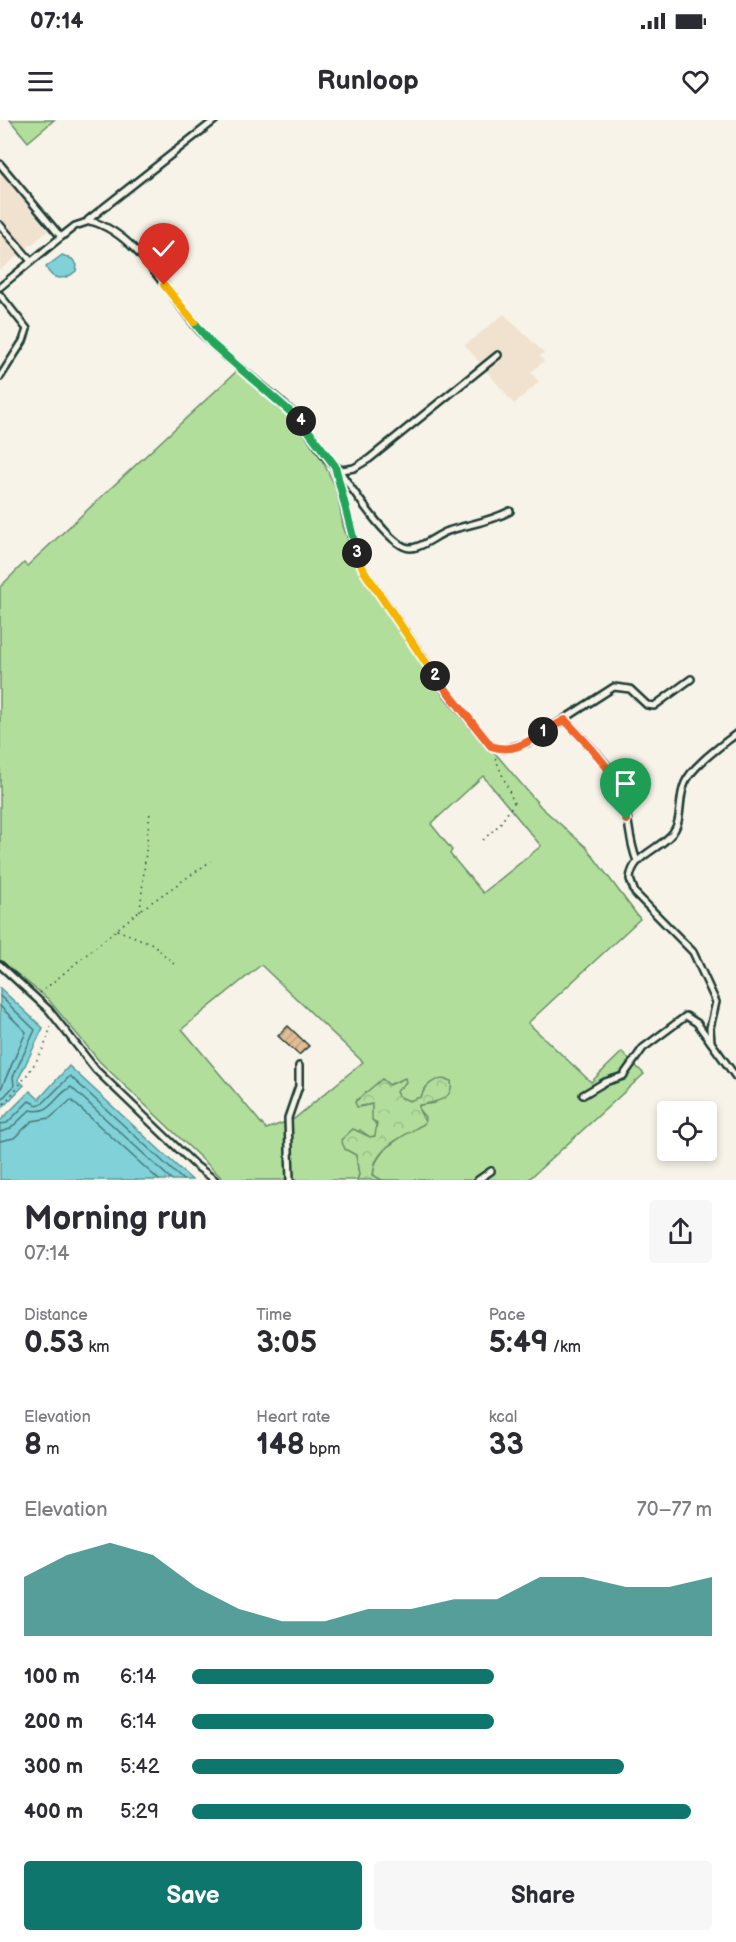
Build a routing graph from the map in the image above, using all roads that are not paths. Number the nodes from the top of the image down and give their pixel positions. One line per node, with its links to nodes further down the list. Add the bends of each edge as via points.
1 (215, 120): 3 (lane)
2 (0, 164): 5 (lane)
3 (87, 221): 5 (lane); 11 (lane, via 94,221 129,244 206,338 296,416)
4 (0, 225): 6 (lane)
5 (61, 237): 6 (lane)
6 (32, 261): 7 (lane)
7 (0, 287)
8 (0, 295): 10 (lane, via 27,329)
9 (498, 356): 11 (lane, via 369,459 348,470)
10 (0, 377)
11 (337, 467): 12 (lane, via 393,540 406,548); 14 (lane, via 353,542 364,571 447,693 491,746 521,746)
12 (510, 511)
13 (691, 679): 14 (lane, via 654,706 647,705 630,689 612,688)
14 (565, 720): 16 (lane, via 609,769 621,790)
15 (736, 735): 16 (lane, via 688,776 673,832)
16 (637, 861): 18 (lane, via 630,874 633,889 691,948 715,997)
17 (0, 965): 23 (lane, via 49,1010 96,1070)
18 (711, 1042): 20 (lane); 21 (lane, via 692,1018 682,1017 643,1048 623,1076)
19 (298, 1066): 24 (lane, via 299,1086 288,1118)
20 (736, 1077)
21 (583, 1095)
22 (491, 1171): 25 (lane)
23 (215, 1180)
24 (290, 1180)
25 (478, 1180)

